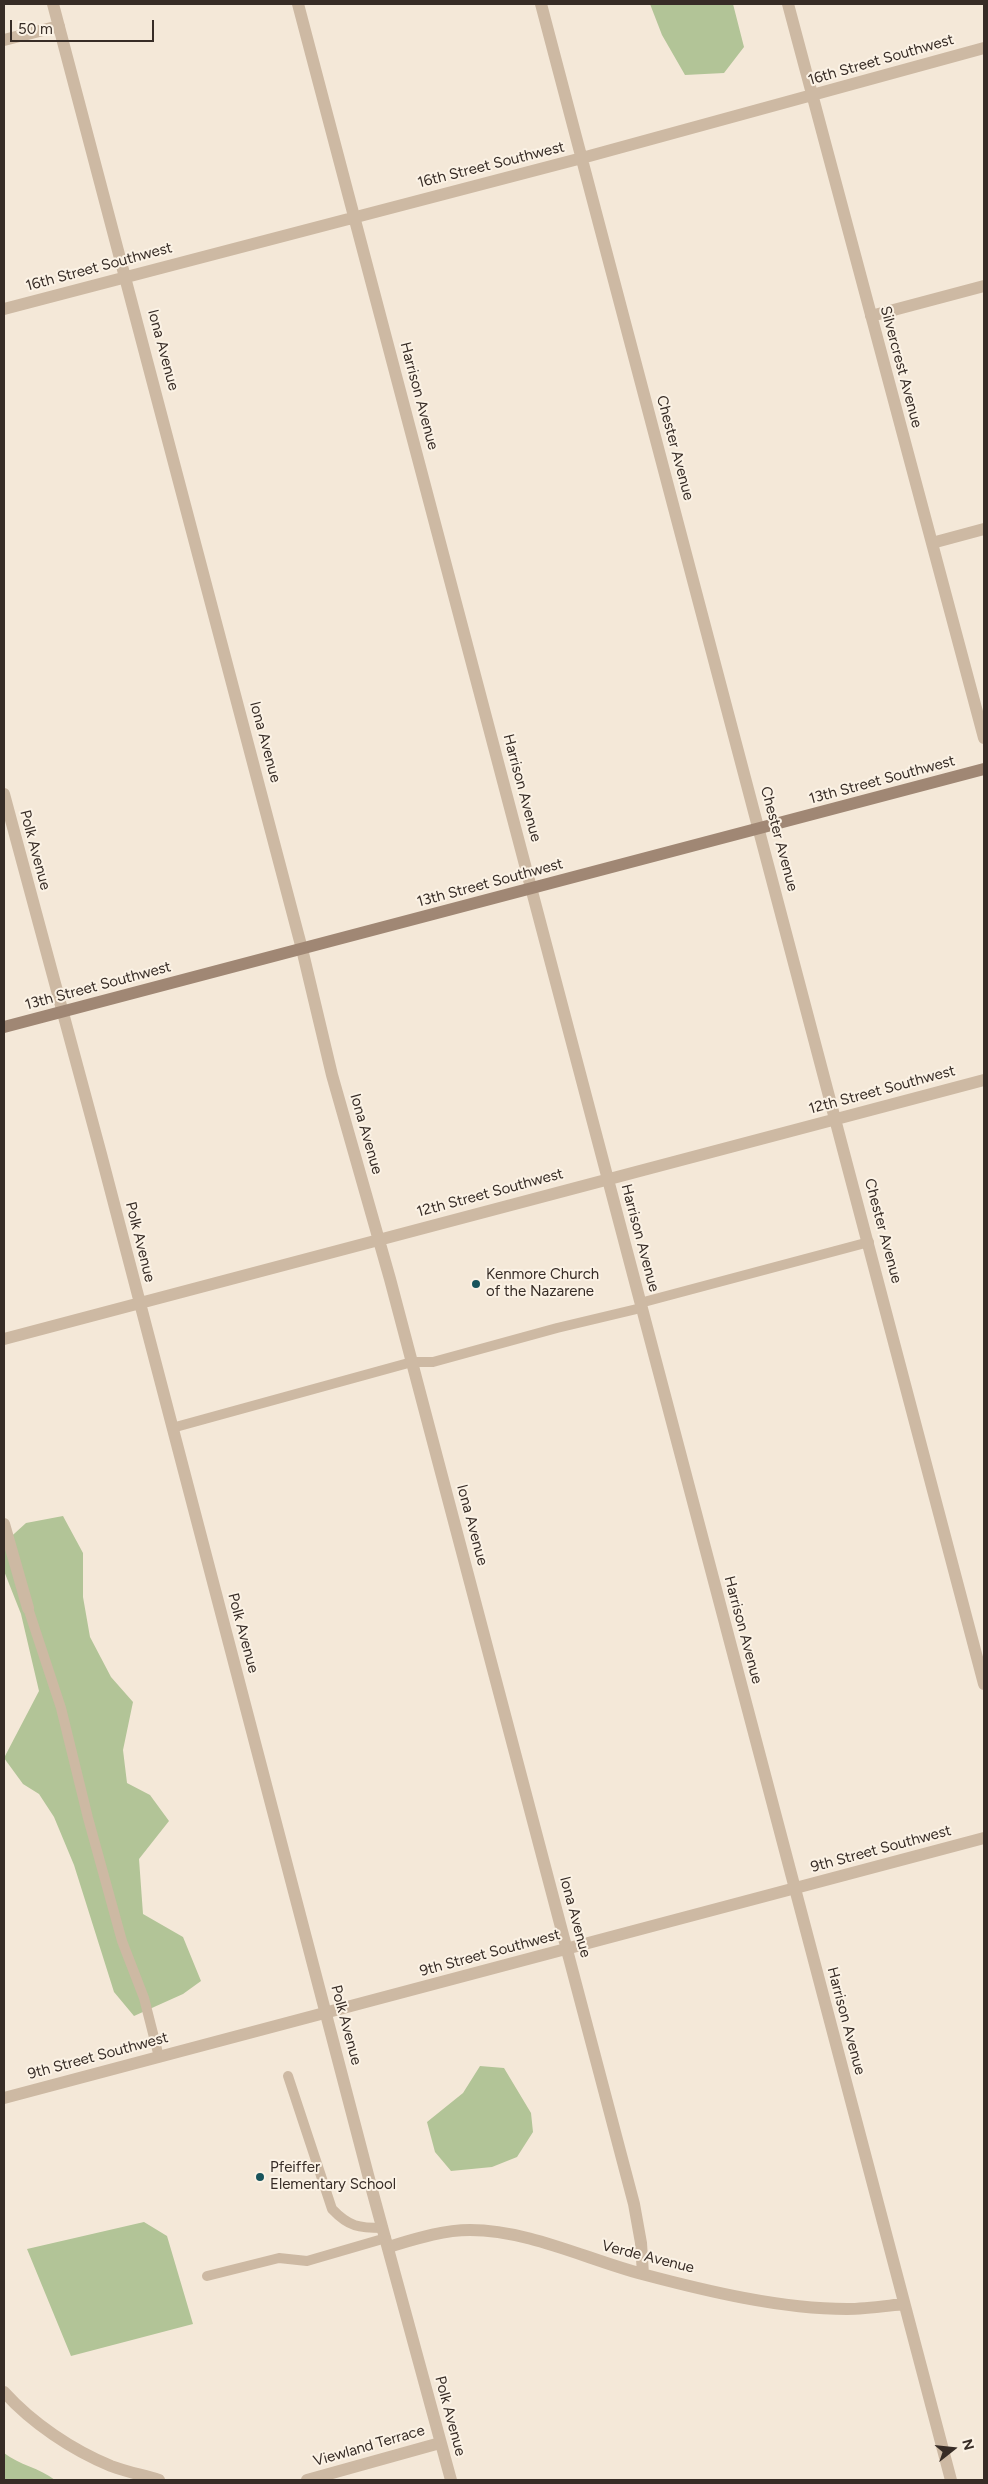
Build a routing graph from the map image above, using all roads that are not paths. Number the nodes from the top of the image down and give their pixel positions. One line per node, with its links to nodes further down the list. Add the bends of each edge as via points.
1 (53, 4): 5 (street, Iona Avenue)
2 (298, 4): 10 (street, Harrison Avenue)
3 (541, 4): 9 (street, Chester Avenue)
4 (788, 4): 8 (street, Silvercrest Avenue)
5 (59, 26): 6 (street); 11 (street, Iona Avenue)
6 (4, 40)
7 (984, 48): 8 (street, 16th Street Southwest)
8 (813, 96): 9 (street, 16th Street Southwest); 14 (street, Silvercrest Avenue)
9 (582, 158): 10 (street, 16th Street Southwest); 20 (street, Chester Avenue)
10 (355, 217): 11 (street, 16th Street Southwest); 21 (street, Harrison Avenue)
11 (127, 276): 13 (street, 16th Street Southwest); 22 (street, Iona Avenue)
12 (984, 286): 14 (street)
13 (4, 309)
14 (871, 316): 16 (street, Silvercrest Avenue)
15 (984, 529): 16 (street)
16 (932, 543): 17 (street, Silvercrest Avenue)
17 (984, 738)
18 (984, 769): 20 (street, 13th Street Southwest)
19 (4, 794): 23 (street, Polk Avenue)
20 (759, 830): 21 (street, 13th Street Southwest); 26 (street, Chester Avenue)
21 (532, 889): 22 (street, 13th Street Southwest); 27 (street, Harrison Avenue)
22 (302, 949): 23 (street, 13th Street Southwest); 28 (street, Iona Avenue, via 332,1075)
23 (62, 1012): 24 (street, 13th Street Southwest); 30 (street, Polk Avenue)
24 (4, 1027)
25 (984, 1080): 26 (street, 12th Street Southwest)
26 (836, 1120): 27 (street, 12th Street Southwest); 29 (street, Chester Avenue)
27 (608, 1179): 28 (street, 12th Street Southwest); 31 (street, Harrison Avenue)
28 (379, 1239): 30 (street, 12th Street Southwest); 33 (street, Iona Avenue)
29 (869, 1242): 31 (lane); 37 (street, Chester Avenue)
30 (139, 1303): 32 (street, 12th Street Southwest); 34 (street, Polk Avenue)
31 (641, 1305): 33 (lane, via 433,1362); 39 (street, Harrison Avenue)
32 (4, 1338)
33 (412, 1362): 34 (lane); 40 (street, Iona Avenue)
34 (172, 1428): 41 (street, Polk Avenue)
35 (4, 1524): 36 (street)
36 (28, 1608): 42 (lane, via 61,1708 122,1941 144,1998)
37 (984, 1684)
38 (984, 1838): 39 (street, 9th Street Southwest)
39 (795, 1889): 40 (street, 9th Street Southwest); 48 (street, Harrison Avenue)
40 (567, 1949): 41 (street, 9th Street Southwest); 46 (street, Iona Avenue, via 634,2204)
41 (326, 2012): 42 (street, 9th Street Southwest); 45 (street, Polk Avenue)
42 (159, 2057): 44 (street, 9th Street Southwest)
43 (288, 2076): 45 (lane, via 332,2209 354,2226)
44 (4, 2096)
45 (386, 2238): 46 (street, Verde Avenue, via 494,2231 528,2238); 47 (lane, via 307,2261 279,2258); 50 (street, Polk Avenue)
46 (643, 2274): 48 (street, Verde Avenue, via 799,2305 848,2309)
47 (207, 2276)
48 (904, 2304): 54 (street, Harrison Avenue)
49 (4, 2392): 51 (street, via 38,2422 77,2449 112,2466)
50 (440, 2443): 52 (street, Viewland Terrace); 53 (street, Polk Avenue)
51 (159, 2480)
52 (307, 2480)
53 (451, 2480)
54 (951, 2480)

